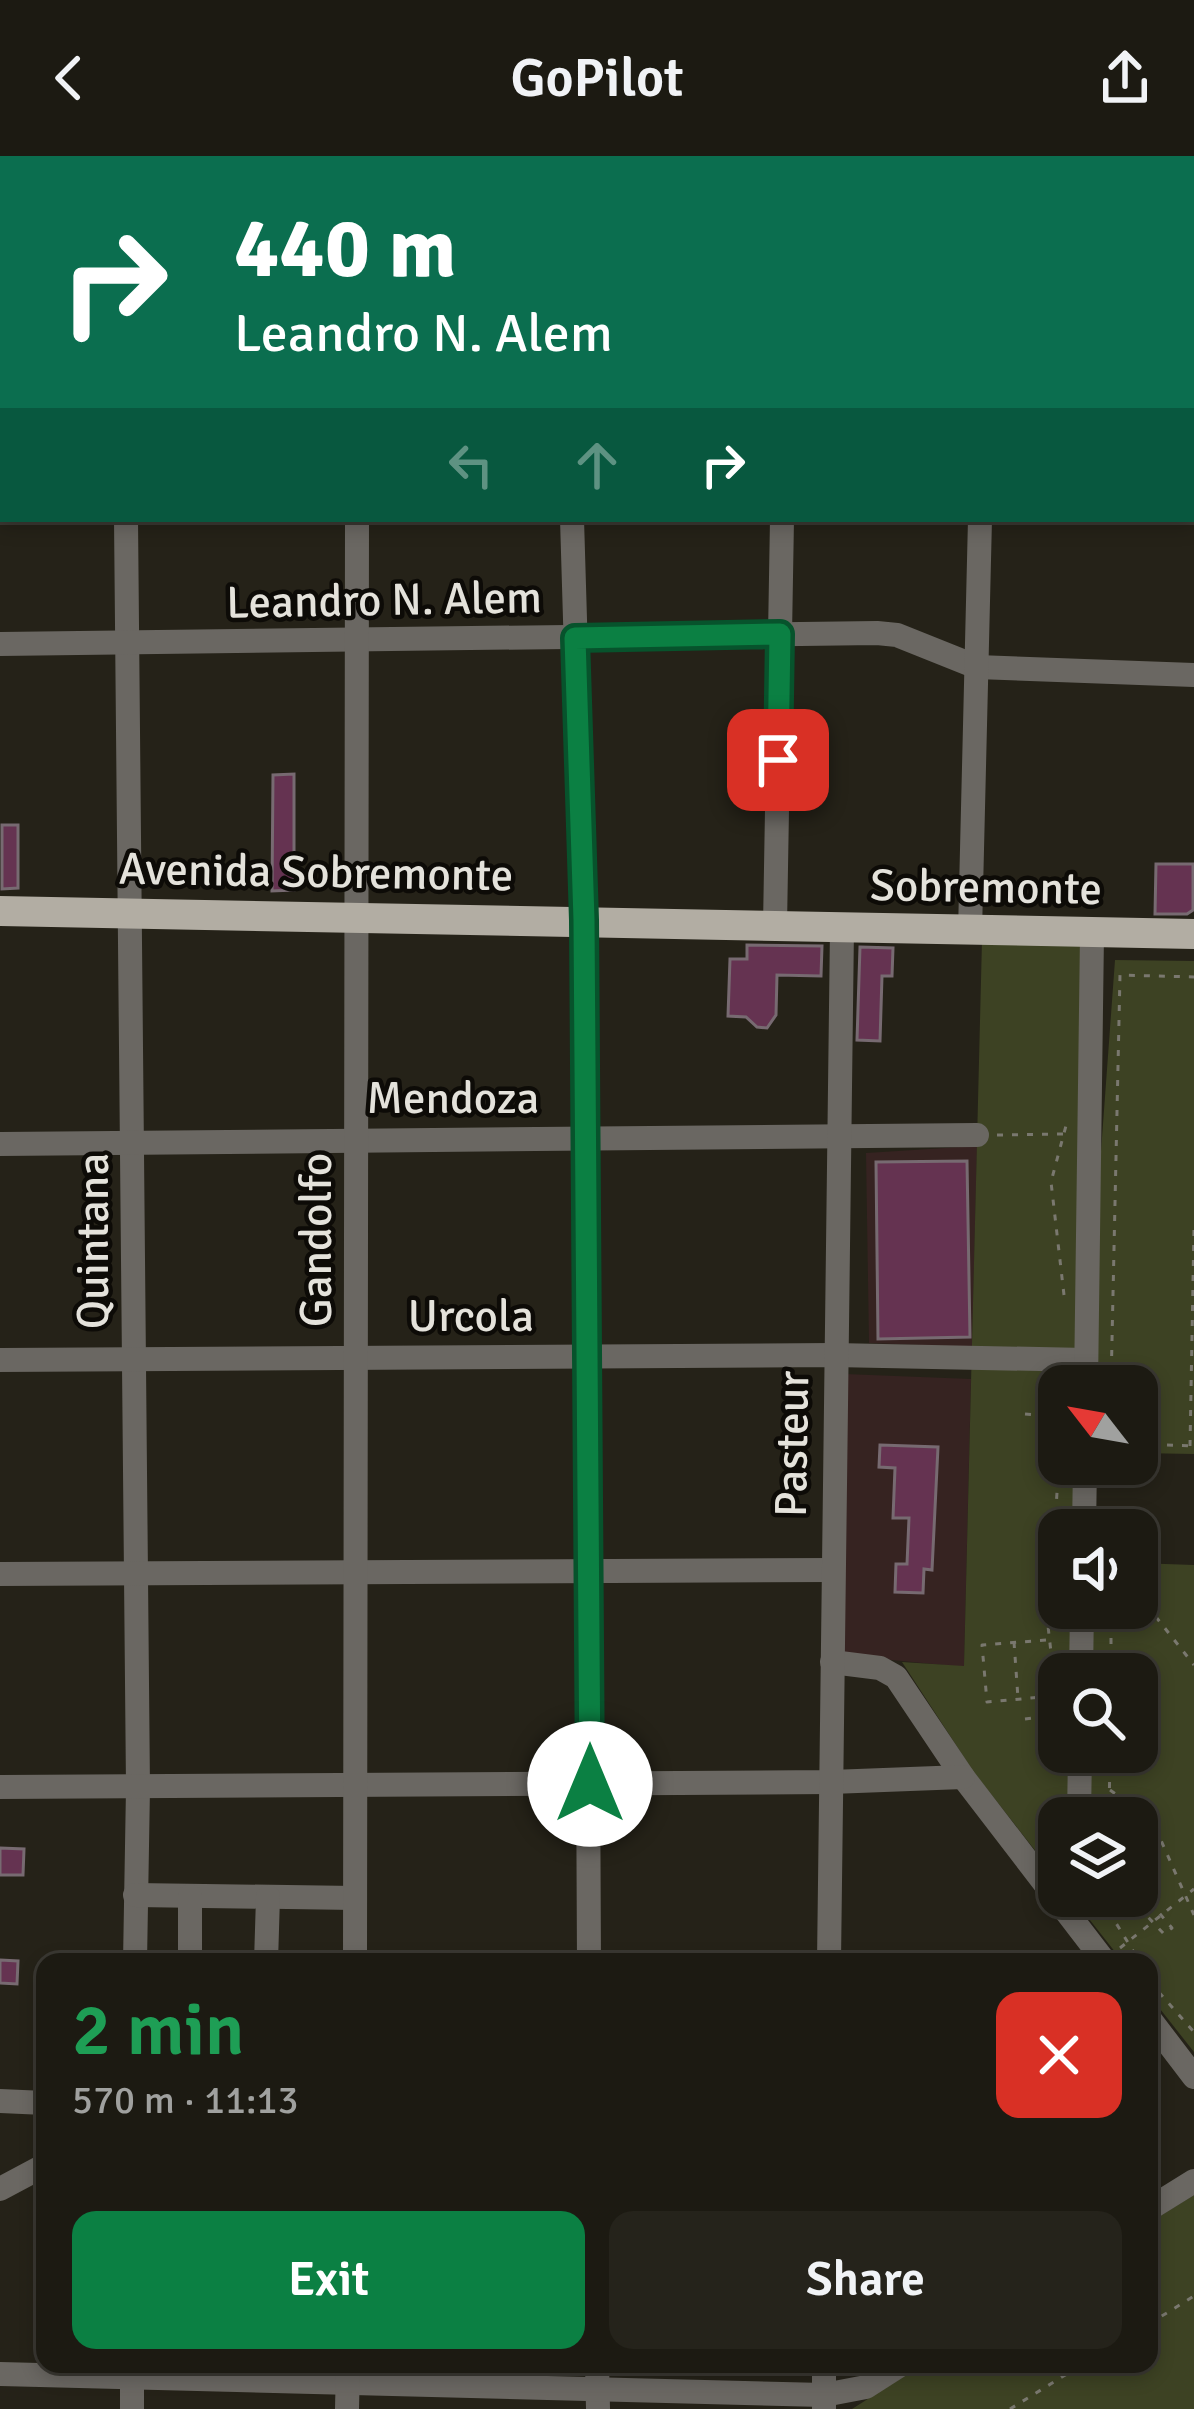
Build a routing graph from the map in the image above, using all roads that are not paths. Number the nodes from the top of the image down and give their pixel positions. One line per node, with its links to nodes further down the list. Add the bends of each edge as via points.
1 (126, 522): 10 (street, Quintana)
2 (357, 522): 8 (street, Gandolfo)
3 (572, 522): 7 (street)
4 (782, 522): 6 (street)
5 (980, 522): 11 (street)
6 (780, 634): 7 (street, Leandro N. Alem); 11 (street, Leandro N. Alem, via 897,635); 17 (street)
7 (575, 638): 8 (street, Leandro N. Alem); 16 (street)
8 (356, 642): 10 (street, Leandro N. Alem); 15 (street, Gandolfo)
9 (0, 644): 10 (street, Leandro N. Alem)
10 (127, 644): 14 (street, Quintana)
11 (977, 667): 12 (street, Leandro N. Alem); 19 (street)
12 (1194, 675)
13 (0, 911): 14 (main road, Avenida Sobremonte)
14 (130, 914): 15 (main road, Avenida Sobremonte); 26 (street, Quintana)
15 (357, 916): 16 (main road, Avenida Sobremonte); 24 (street, Gandolfo)
16 (584, 920): 17 (main road, Avenida Sobremonte); 25 (street)
17 (776, 926): 18 (main road, Sobremonte)
18 (842, 928): 19 (main road, Sobremonte); 23 (street, Pasteur)
19 (970, 932): 20 (main road, Sobremonte)
20 (1092, 934): 21 (main road, Sobremonte); 33 (street)
21 (1194, 934)
22 (977, 1135): 23 (street, Mendoza)
23 (838, 1136): 25 (street, Mendoza); 28 (street, Pasteur)
24 (357, 1138): 25 (street, Mendoza); 26 (street, Mendoza); 30 (street, Gandolfo)
25 (586, 1140): 29 (street)
26 (134, 1143): 27 (street, Mendoza); 31 (street, Quintana)
27 (0, 1144)
28 (834, 1355): 29 (street, Urcola); 33 (street, Urcola); 38 (street, Pasteur)
29 (587, 1356): 30 (street, Urcola); 37 (street)
30 (356, 1358): 31 (street, Urcola); 36 (street, Gandolfo)
31 (134, 1359): 32 (street, Urcola); 35 (street, Quintana)
32 (0, 1360)
33 (1086, 1360): 34 (street)
34 (1086, 1365)
35 (136, 1570): 36 (street); 39 (street); 46 (street, Quintana)
36 (356, 1570): 37 (street); 45 (street, Gandolfo)
37 (589, 1570): 38 (street); 43 (street)
38 (832, 1570): 40 (street, Pasteur)
39 (0, 1574)
40 (832, 1662): 41 (street, via 896,1677); 42 (street, Pasteur)
41 (956, 1777): 42 (street); 52 (street)
42 (831, 1782): 43 (street); 58 (street, Pasteur)
43 (590, 1784): 45 (street); 57 (street)
44 (0, 1786): 46 (street)
45 (356, 1786): 46 (street); 50 (street, Gandolfo)
46 (137, 1789): 47 (street, Quintana)
47 (135, 1895): 48 (street); 53 (street, Quintana)
48 (190, 1896): 49 (street); 54 (street)
49 (268, 1897): 50 (street); 55 (street)
50 (355, 1898): 56 (street, Gandolfo)
51 (1078, 1917): 52 (street)
52 (1078, 1932): 59 (street); 60 (street)
53 (135, 1953)
54 (190, 1953)
55 (266, 1953)
56 (355, 1953)
57 (589, 1953)
58 (829, 1953)
59 (1089, 1953)
60 (1098, 1953)
61 (1158, 2030): 63 (street)
62 (1158, 2046): 64 (street)
63 (1194, 2077)
64 (1194, 2092)
65 (0, 2102): 66 (street)
66 (36, 2104)
67 (36, 2170): 69 (street)
68 (1194, 2181): 70 (street)
69 (0, 2189)
70 (1158, 2203)
71 (66, 2373): 75 (street)
72 (132, 2373): 78 (street)
73 (348, 2373): 76 (street); 79 (street)
74 (887, 2373): 77 (street)
75 (0, 2374)
76 (598, 2400): 77 (street)
77 (824, 2402)
78 (132, 2409)
79 (347, 2409)

